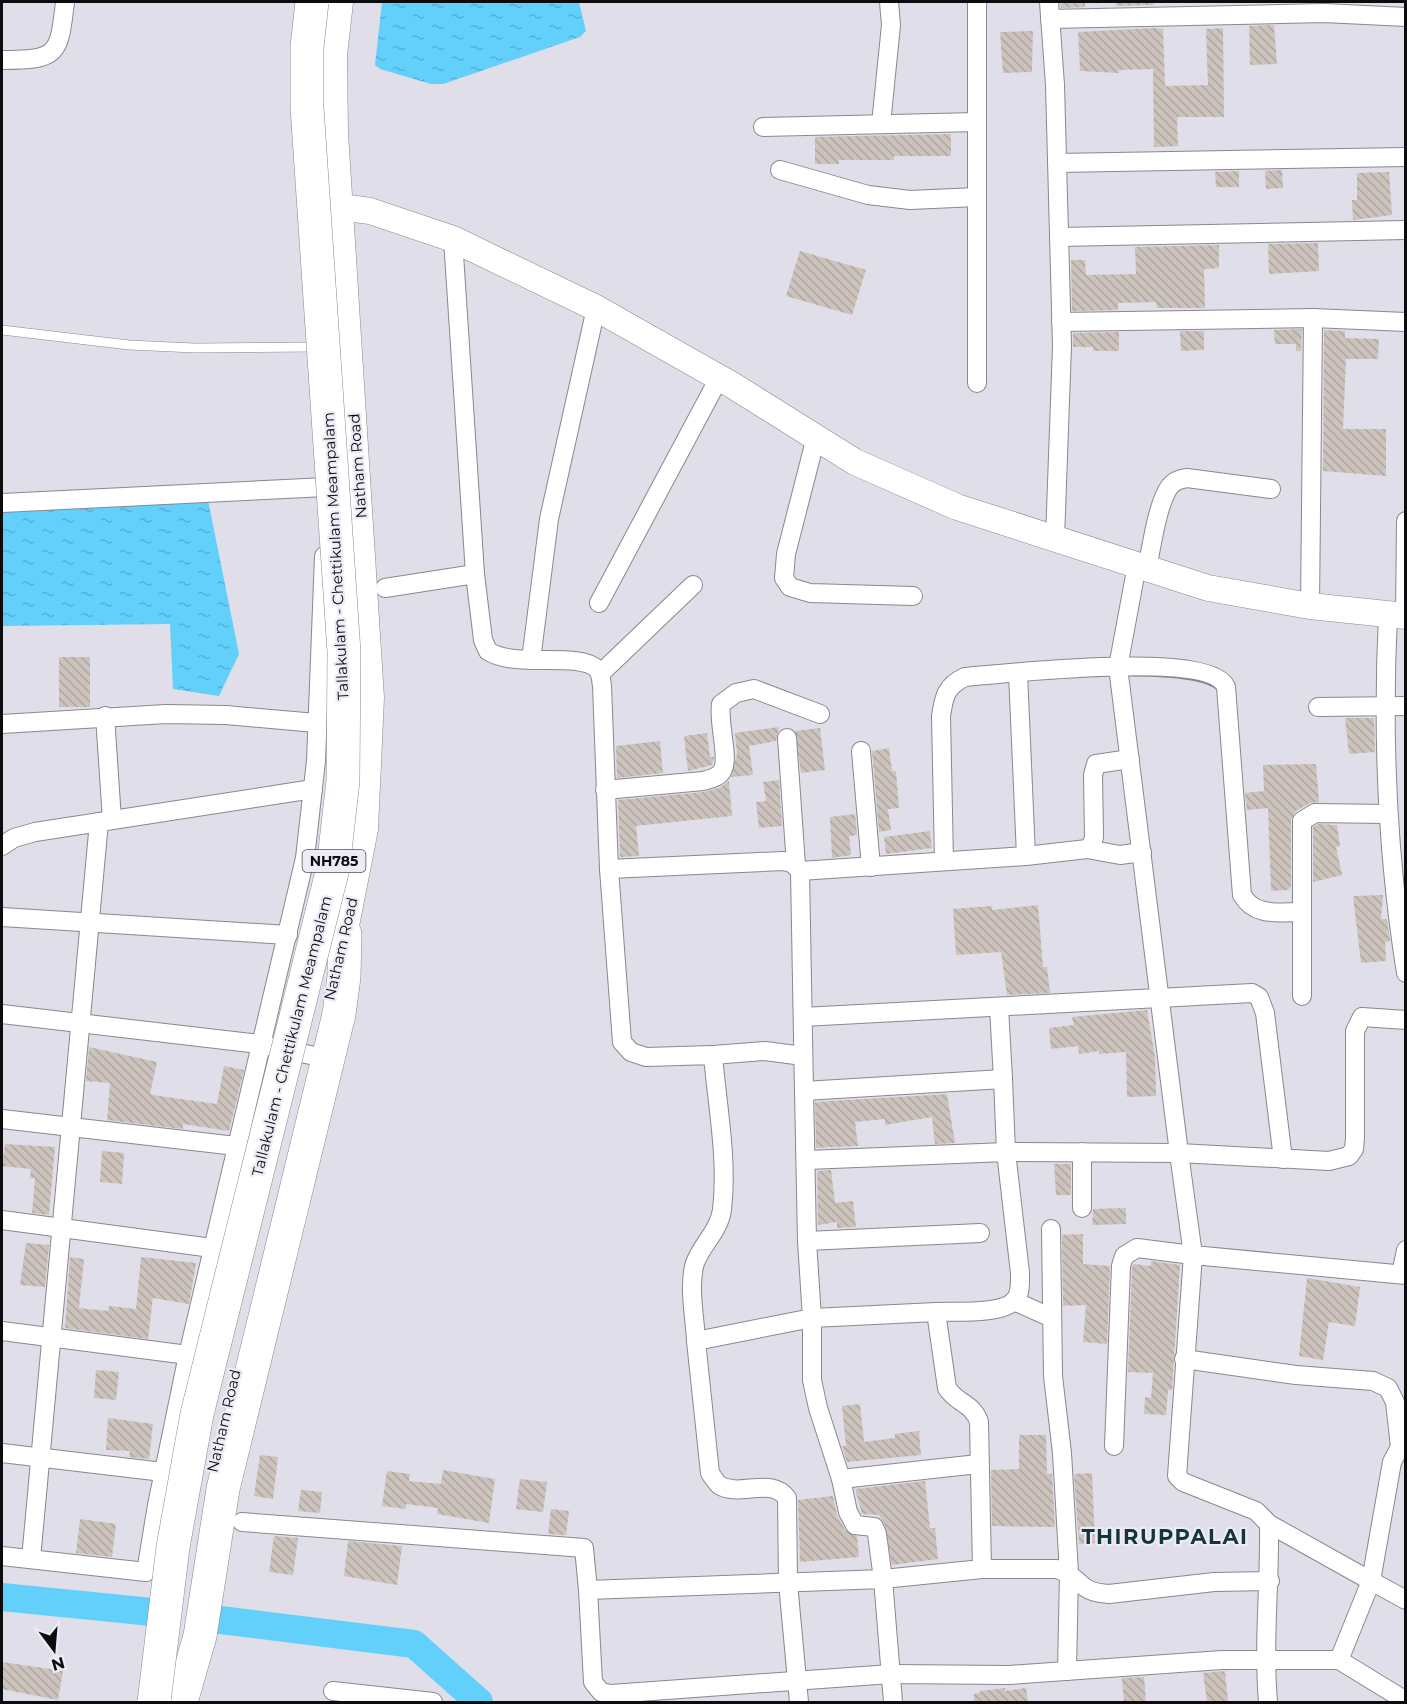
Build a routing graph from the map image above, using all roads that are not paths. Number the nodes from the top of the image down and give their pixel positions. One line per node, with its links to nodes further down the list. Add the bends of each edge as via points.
1 (65, 2): 12 (street, via 61,39 54,51 33,58)
2 (306, 2): 21 (main road, via 300,78)
3 (312, 2): 125 (highway, Tallakulam - Chettikulam Meampalam / NH785, bridge, via 307,107 344,652 341,807 320,926 197,1414)
4 (333, 2): 149 (highway, Tallakulam - Chettikulam Meampalam / NH785, via 328,63 329,127 364,658 363,793 342,919 207,1464)
5 (340, 2): 20 (main road, Natham Road, via 334,81)
6 (889, 2): 14 (street, via 891,25)
7 (977, 2): 13 (street)
8 (1159, 8): 9 (street); 10 (street)
9 (1237, 8): 11 (street)
10 (1049, 10): 17 (street)
11 (1406, 17)
12 (2, 60)
13 (977, 122): 14 (street); 19 (street)
14 (881, 124): 15 (street)
15 (763, 127)
16 (1406, 157): 17 (street)
17 (1057, 163): 23 (street)
18 (780, 170): 19 (street, via 868,195 910,200)
19 (977, 196): 32 (street)
20 (340, 207): 21 (main road); 24 (main road, via 370,211); 77 (main road, Natham Road, via 371,698 365,829)
21 (308, 210): 30 (main road)
22 (1406, 230): 23 (street)
23 (1059, 237): 27 (street)
24 (453, 239): 25 (main road); 40 (street)
25 (596, 308): 31 (main road); 48 (street, via 549,519)
26 (1313, 318): 27 (street); 28 (street); 46 (street)
27 (1061, 322): 38 (street)
28 (1406, 322)
29 (2, 330): 30 (lane, via 129,345)
30 (317, 347): 35 (main road)
31 (719, 378): 33 (main road); 45 (street)
32 (976, 383)
33 (816, 437): 38 (main road, via 855,462 957,507); 44 (street, via 786,554 784,578 790,586 810,593)
34 (1270, 489): 39 (street, via 1178,480 1170,486)
35 (327, 492): 36 (street); 41 (main road); 57 (street)
36 (2, 503)
37 (1406, 521): 47 (street)
38 (1055, 539): 39 (main road)
39 (1142, 567): 46 (main road, via 1208,588); 49 (street)
40 (475, 574): 43 (street); 48 (street, via 483,640 488,651 509,659)
41 (333, 579): 87 (main road, via 338,697 332,822 321,890); 125 (highway, bridge, via 325,783 310,889 196,1337)
42 (693, 585): 51 (street)
43 (385, 588)
44 (913, 596)
45 (599, 603)
46 (1310, 606): 47 (main road)
47 (1399, 616): 52 (street)
48 (531, 660): 51 (street, via 582,662 595,667)
49 (1118, 667): 50 (street); 61 (street); 74 (street, via 1174,667 1204,673 1224,683 1242,895 1249,907 1263,912)
50 (1018, 673): 69 (street); 70 (street, via 965,677 953,682 944,693)
51 (600, 674): 63 (street)
52 (1383, 705): 53 (street); 54 (street); 64 (street)
53 (1406, 706)
54 (1318, 707)
55 (820, 714): 63 (street, via 754,689 736,693 721,704 718,719 724,756 718,776 703,781)
56 (105, 716): 57 (street, via 204,714); 58 (street); 65 (street)
57 (316, 723): 62 (street)
58 (2, 724)
59 (787, 738): 72 (street)
60 (861, 751): 71 (street)
61 (1130, 759): 67 (street, via 1096,764 1094,837); 68 (street)
62 (313, 789): 65 (street); 78 (street, via 305,858)
63 (605, 790): 73 (street)
64 (1387, 814): 74 (street, via 1315,813 1302,821); 79 (street)
65 (106, 821): 66 (street, via 20,835); 76 (street)
66 (3, 843)
67 (1087, 849): 68 (street, via 1120,855); 69 (street)
68 (1142, 852): 81 (street)
69 (1026, 856): 70 (street)
70 (944, 861): 71 (street)
71 (871, 867): 72 (street)
72 (798, 868): 73 (street, via 783,861); 84 (street)
73 (609, 869): 88 (street, via 622,1042 631,1052 646,1057)
74 (1301, 912): 80 (street)
75 (2, 917): 76 (street)
76 (90, 924): 78 (street); 86 (street)
77 (345, 934): 89 (main road, Natham Road); 150 (highway, via 343,994 223,1489 200,1636)
78 (288, 935): 87 (street)
79 (1405, 972)
80 (1302, 996)
81 (1160, 999): 82 (street); 98 (street); 99 (street, via 1242,992 1259,996 1265,1013)
82 (999, 1007): 84 (street); 91 (street)
83 (2, 1014): 86 (street)
84 (803, 1017): 90 (street)
85 (1406, 1020): 99 (street, via 1370,1016 1357,1023 1355,1138 1354,1149 1348,1156 1329,1161)
86 (81, 1022): 87 (street); 94 (street)
87 (271, 1046): 89 (street); 95 (street); 147 (main road, via 186,1439 166,1547)
88 (713, 1054): 90 (street, via 765,1051); 117 (street, via 723,1200 716,1228 695,1263)
89 (315, 1056): 150 (main road, Natham Road, via 216,1452 199,1551)
90 (803, 1056): 92 (street)
91 (1003, 1079): 92 (street); 96 (street)
92 (804, 1091): 100 (street)
93 (2, 1119): 94 (street)
94 (71, 1126): 95 (street); 103 (street)
95 (236, 1146): 107 (street)
96 (1006, 1152): 97 (street); 100 (street); 111 (street, via 1020,1273 1020,1290)
97 (1082, 1152): 98 (street); 101 (street)
98 (1179, 1153): 99 (street); 109 (street)
99 (1283, 1159)
100 (807, 1160): 106 (street)
101 (1082, 1208)
102 (2, 1220): 103 (street)
103 (62, 1228): 107 (street); 116 (street)
104 (1052, 1228): 114 (street)
105 (980, 1233): 106 (street)
106 (807, 1241): 113 (street)
107 (212, 1248): 118 (street)
108 (1406, 1250): 110 (street)
109 (1193, 1256): 110 (street); 119 (street); 120 (street, via 1137,1248 1124,1256 1120,1266)
110 (1403, 1274)
111 (1014, 1301): 112 (street, via 990,1310); 114 (street)
112 (936, 1312): 113 (street); 124 (street, via 947,1388 953,1397 968,1404 979,1422)
113 (812, 1318): 117 (street); 126 (street, via 812,1380)
114 (1053, 1318): 132 (street, via 1053,1376)
115 (2, 1331): 116 (street)
116 (52, 1338): 118 (street); 123 (street)
117 (696, 1341): 136 (street, via 710,1473 719,1485 771,1487 787,1498)
118 (188, 1355): 125 (street)
119 (1184, 1359): 121 (street, via 1296,1376 1373,1382 1388,1389 1395,1402); 128 (street, via 1177,1476 1183,1482 1256,1511)
120 (1114, 1446)
121 (1402, 1446): 135 (street, via 1392,1462)
122 (2, 1453): 123 (street)
123 (40, 1458): 125 (street); 130 (street)
124 (978, 1464): 126 (street); 131 (street)
125 (174, 1477): 130 (street, via 146,1572); 148 (highway, Tallakulam - Chettikulam Meampalam / NH785, bridge, via 172,1547)
126 (842, 1479): 133 (street, via 848,1512 855,1525 873,1527 878,1534)
127 (242, 1522): 137 (street, via 584,1548)
128 (1269, 1524): 134 (street); 135 (street)
129 (2, 1556): 130 (street)
130 (31, 1559)
131 (982, 1569): 132 (street, via 1057,1569); 133 (street)
132 (1069, 1573): 134 (street, via 1084,1589 1094,1593); 141 (street)
133 (883, 1579): 136 (street); 142 (street)
134 (1270, 1581): 139 (street)
135 (1371, 1581): 138 (street); 140 (street)
136 (788, 1583): 137 (street); 143 (street)
137 (588, 1590): 143 (street, via 593,1682 601,1692)
138 (1406, 1600)
139 (1264, 1659): 140 (street); 141 (street); 154 (street)
140 (1339, 1660): 146 (street)
141 (1067, 1671): 142 (street, via 1009,1675)
142 (891, 1674): 143 (street); 153 (street)
143 (798, 1683): 152 (street)
144 (333, 1691): 145 (street)
145 (358, 1698): 151 (street)
146 (1406, 1701)
147 (148, 1702)
148 (154, 1702)
149 (175, 1702)
150 (181, 1702)
151 (433, 1702)
152 (799, 1702)
153 (893, 1702)
154 (1268, 1702)

